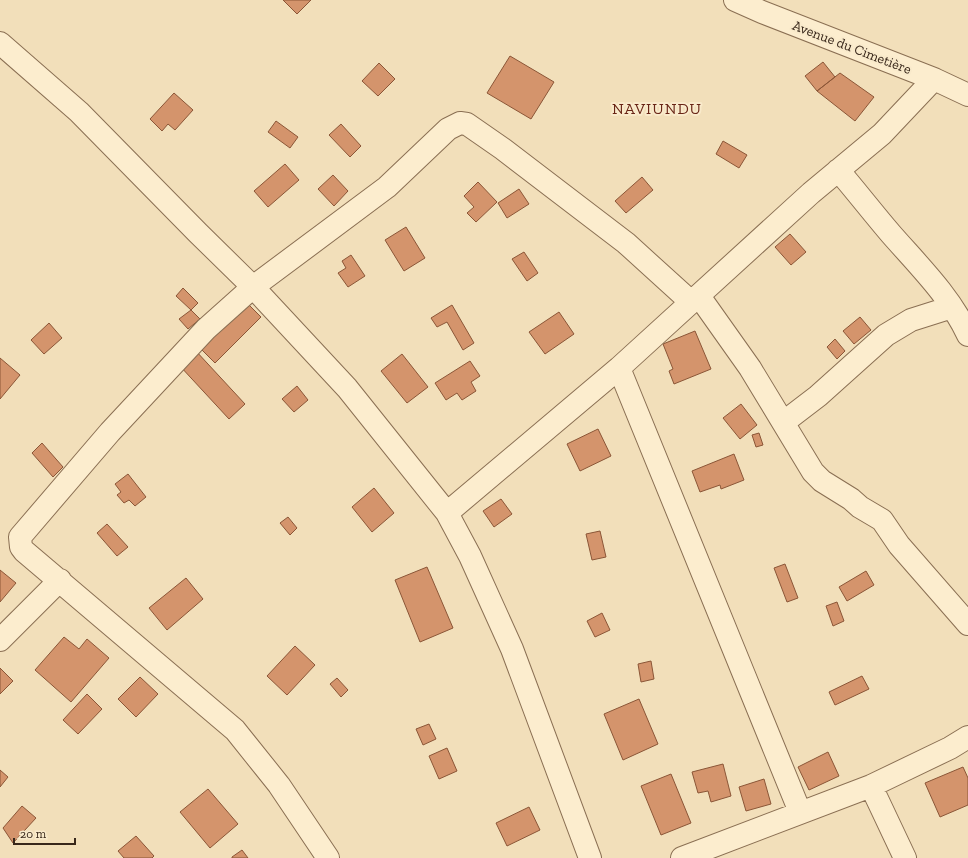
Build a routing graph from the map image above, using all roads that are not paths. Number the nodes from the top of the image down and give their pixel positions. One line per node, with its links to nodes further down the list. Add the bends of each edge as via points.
1 (741, 1): 3 (street, Avenue du Cimetière, via 762,12)
2 (0, 43): 6 (street, via 79,112)
3 (934, 79): 4 (street, Avenue du Cimetière); 5 (street, via 882,134)
4 (968, 95)
5 (838, 170): 7 (street); 8 (street, via 945,295)
6 (253, 287): 7 (street, via 382,191 448,129 460,122 467,124 503,149); 12 (street, via 347,388); 13 (street, via 200,334 110,432 20,537 21,547)
7 (695, 299): 10 (street); 11 (street, via 750,368)
8 (952, 307): 9 (street); 11 (street, via 910,320 886,335 818,396)
9 (968, 335)
10 (619, 368): 12 (street); 18 (street)
11 (784, 422): 14 (street, via 813,472 822,481 882,520 899,545)
12 (447, 513): 20 (street, via 470,556 512,648)
13 (60, 580): 15 (street); 19 (street, via 235,730 279,785)
14 (968, 624)
15 (0, 640)
16 (968, 737): 17 (street)
17 (871, 786): 18 (street); 22 (street)
18 (800, 812): 21 (street)
19 (328, 858)
20 (590, 858)
21 (682, 858)
22 (905, 858)

